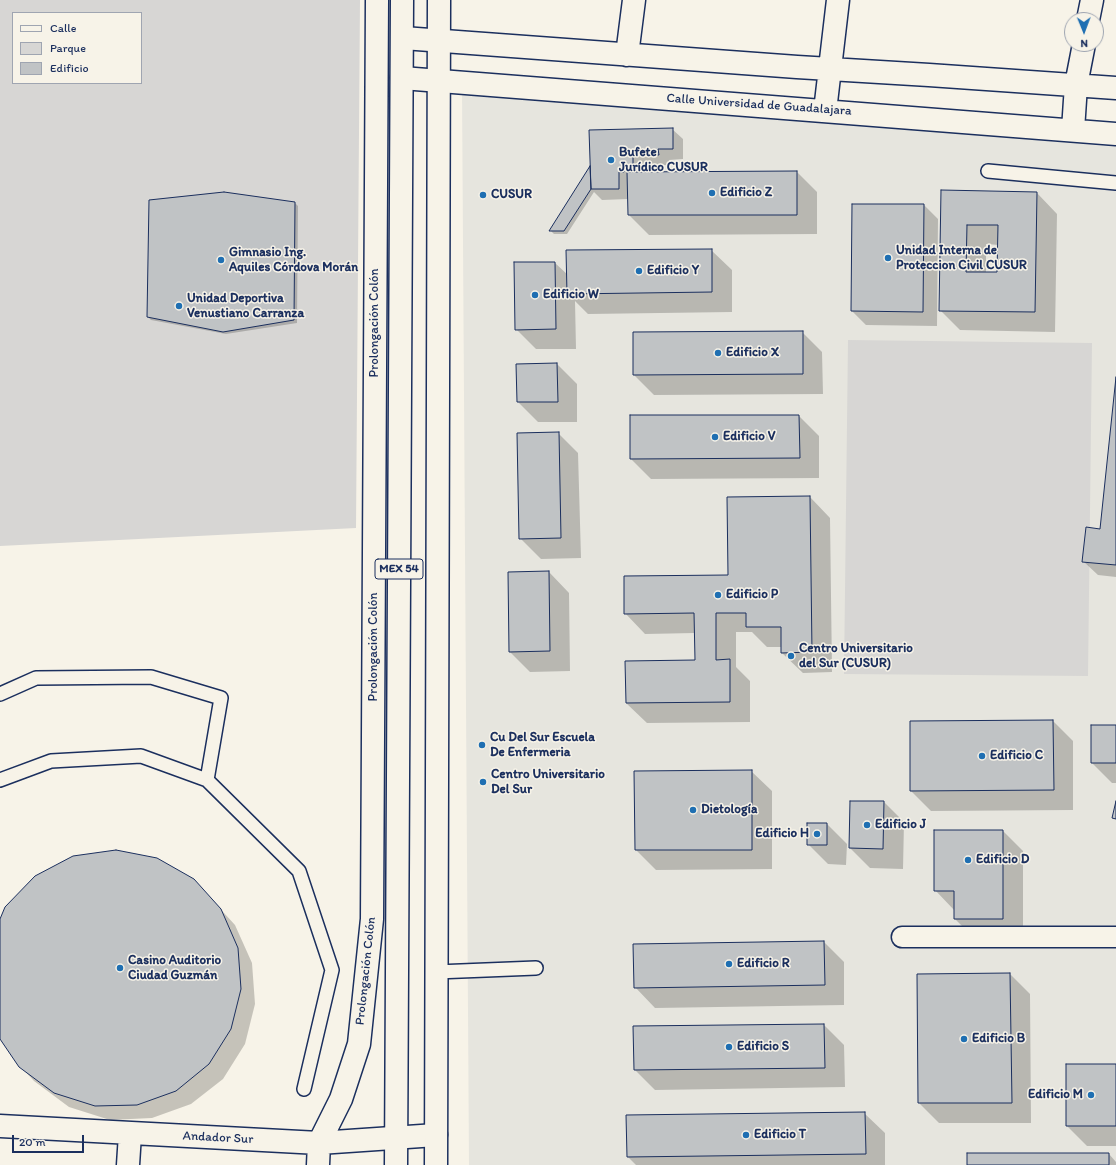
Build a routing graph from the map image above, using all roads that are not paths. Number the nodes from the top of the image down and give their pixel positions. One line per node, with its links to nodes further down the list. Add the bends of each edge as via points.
1 (377, 0): 34 (street, Prolongación Colón, via 372,919 359,1044 342,1099)
2 (402, 0): 8 (street, Prolongación Colón / MEX 54)
3 (439, 0): 9 (street, MEX 54)
4 (634, 0): 11 (street)
5 (838, 0): 12 (street)
6 (1092, 0): 7 (street)
7 (1090, 12)
8 (403, 38): 9 (street); 13 (street, Prolongación Colón / MEX 54)
9 (438, 40): 11 (street); 14 (street, MEX 54)
10 (1082, 52): 15 (street)
11 (627, 55): 12 (street)
12 (829, 70): 15 (street, via 929,74); 17 (street)
13 (402, 78): 14 (street, Calle Universidad de Guadalajara); 33 (street, Prolongación Colón / MEX 54)
14 (438, 81): 17 (street, Calle Universidad de Guadalajara); 28 (street, MEX 54)
15 (1076, 85): 16 (street); 18 (street)
16 (1116, 88)
17 (825, 110): 18 (street, Calle Universidad de Guadalajara)
18 (1073, 130): 19 (street, Calle Universidad de Guadalajara)
19 (1116, 134)
20 (988, 171): 21 (lane)
21 (1116, 183)
22 (0, 694): 24 (lane, via 36,678 151,677 221,698)
23 (0, 780): 24 (lane, via 51,761 141,756)
24 (207, 780): 29 (lane, via 300,872 332,970)
25 (902, 937): 26 (street)
26 (1116, 937)
27 (536, 968): 28 (lane)
28 (436, 972): 32 (street, MEX 54)
29 (304, 1089)
30 (0, 1126): 31 (street, Andador Sur)
31 (130, 1134): 34 (street, Andador Sur); 35 (street)
32 (436, 1135): 33 (street, Andador Sur); 38 (street, MEX 54)
33 (396, 1138): 34 (street, Andador Sur); 37 (street, Prolongación Colón / MEX 54)
34 (319, 1143): 36 (street, Prolongación Colón)
35 (128, 1165)
36 (318, 1165)
37 (396, 1165)
38 (436, 1165)

